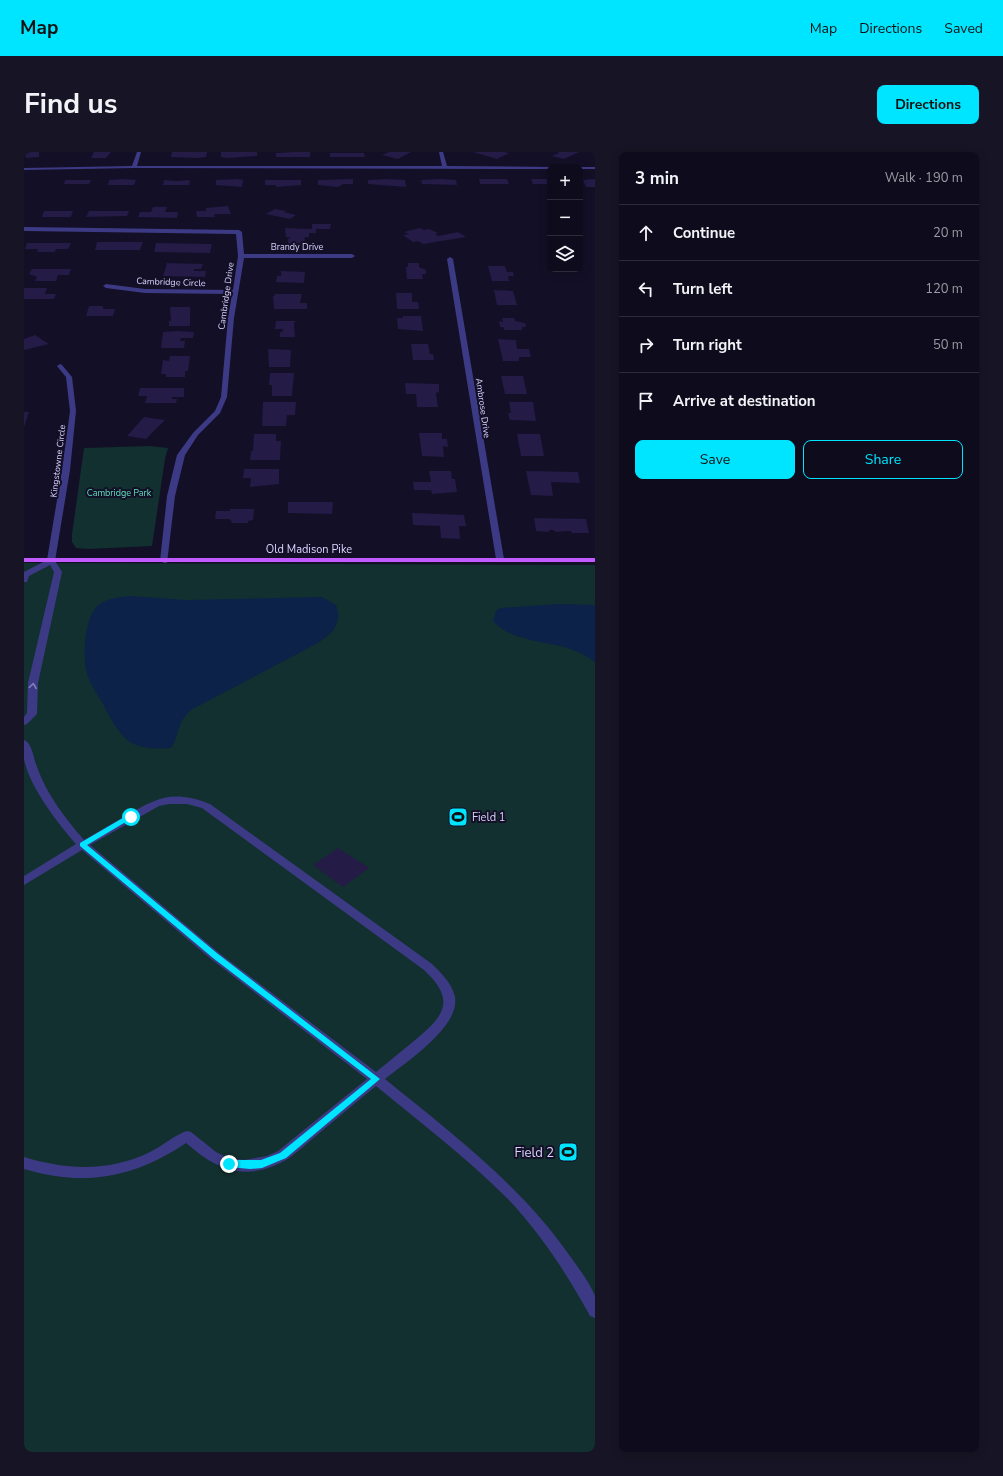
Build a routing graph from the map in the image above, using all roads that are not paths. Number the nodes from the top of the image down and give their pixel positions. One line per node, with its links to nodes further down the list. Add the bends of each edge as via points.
1 (139, 152): 3 (street)
2 (441, 152): 4 (street)
3 (134, 167): 4 (street); 8 (street)
4 (445, 168): 5 (street)
5 (547, 168)
6 (583, 168): 7 (street)
7 (595, 168)
8 (24, 169)
9 (24, 229): 10 (street, Cambridge Drive, via 239,232)
10 (241, 256): 11 (street, Brandy Drive); 14 (street, Cambridge Drive)
11 (352, 256)
12 (450, 259): 18 (street, Ambrose Drive)
13 (106, 286): 14 (street, Cambridge Circle, via 145,291)
14 (235, 292): 20 (street, Cambridge Drive, via 224,397 218,412 195,434 181,455 171,496)
15 (60, 366): 17 (street, Kingstowne Circle, via 69,377 73,411)
16 (24, 560): 17 (main road, Old Madison Pike)
17 (52, 560): 20 (main road, Old Madison Pike); 21 (street, via 25,575); 22 (street, one-way to 17, via 32,714 33,683 58,572)
18 (500, 560): 19 (main road, Old Madison Pike); 20 (main road, Old Madison Pike)
19 (595, 560)
20 (164, 561)
21 (24, 580)
22 (24, 722)
23 (24, 743): 24 (street, via 32,772 41,790 65,825)
24 (83, 845): 25 (street); 26 (street, via 216,956); 26 (street, via 156,803 179,799 198,803 206,806 428,967 438,976 449,993 449,1010 446,1017 436,1030)
25 (24, 882)
26 (376, 1079): 27 (street, via 283,1155 262,1164 240,1165 221,1161 187,1136 153,1156 127,1167 112,1170 66,1174); 28 (street, via 474,1159 513,1196 561,1253)
27 (24, 1163)
28 (595, 1312)

